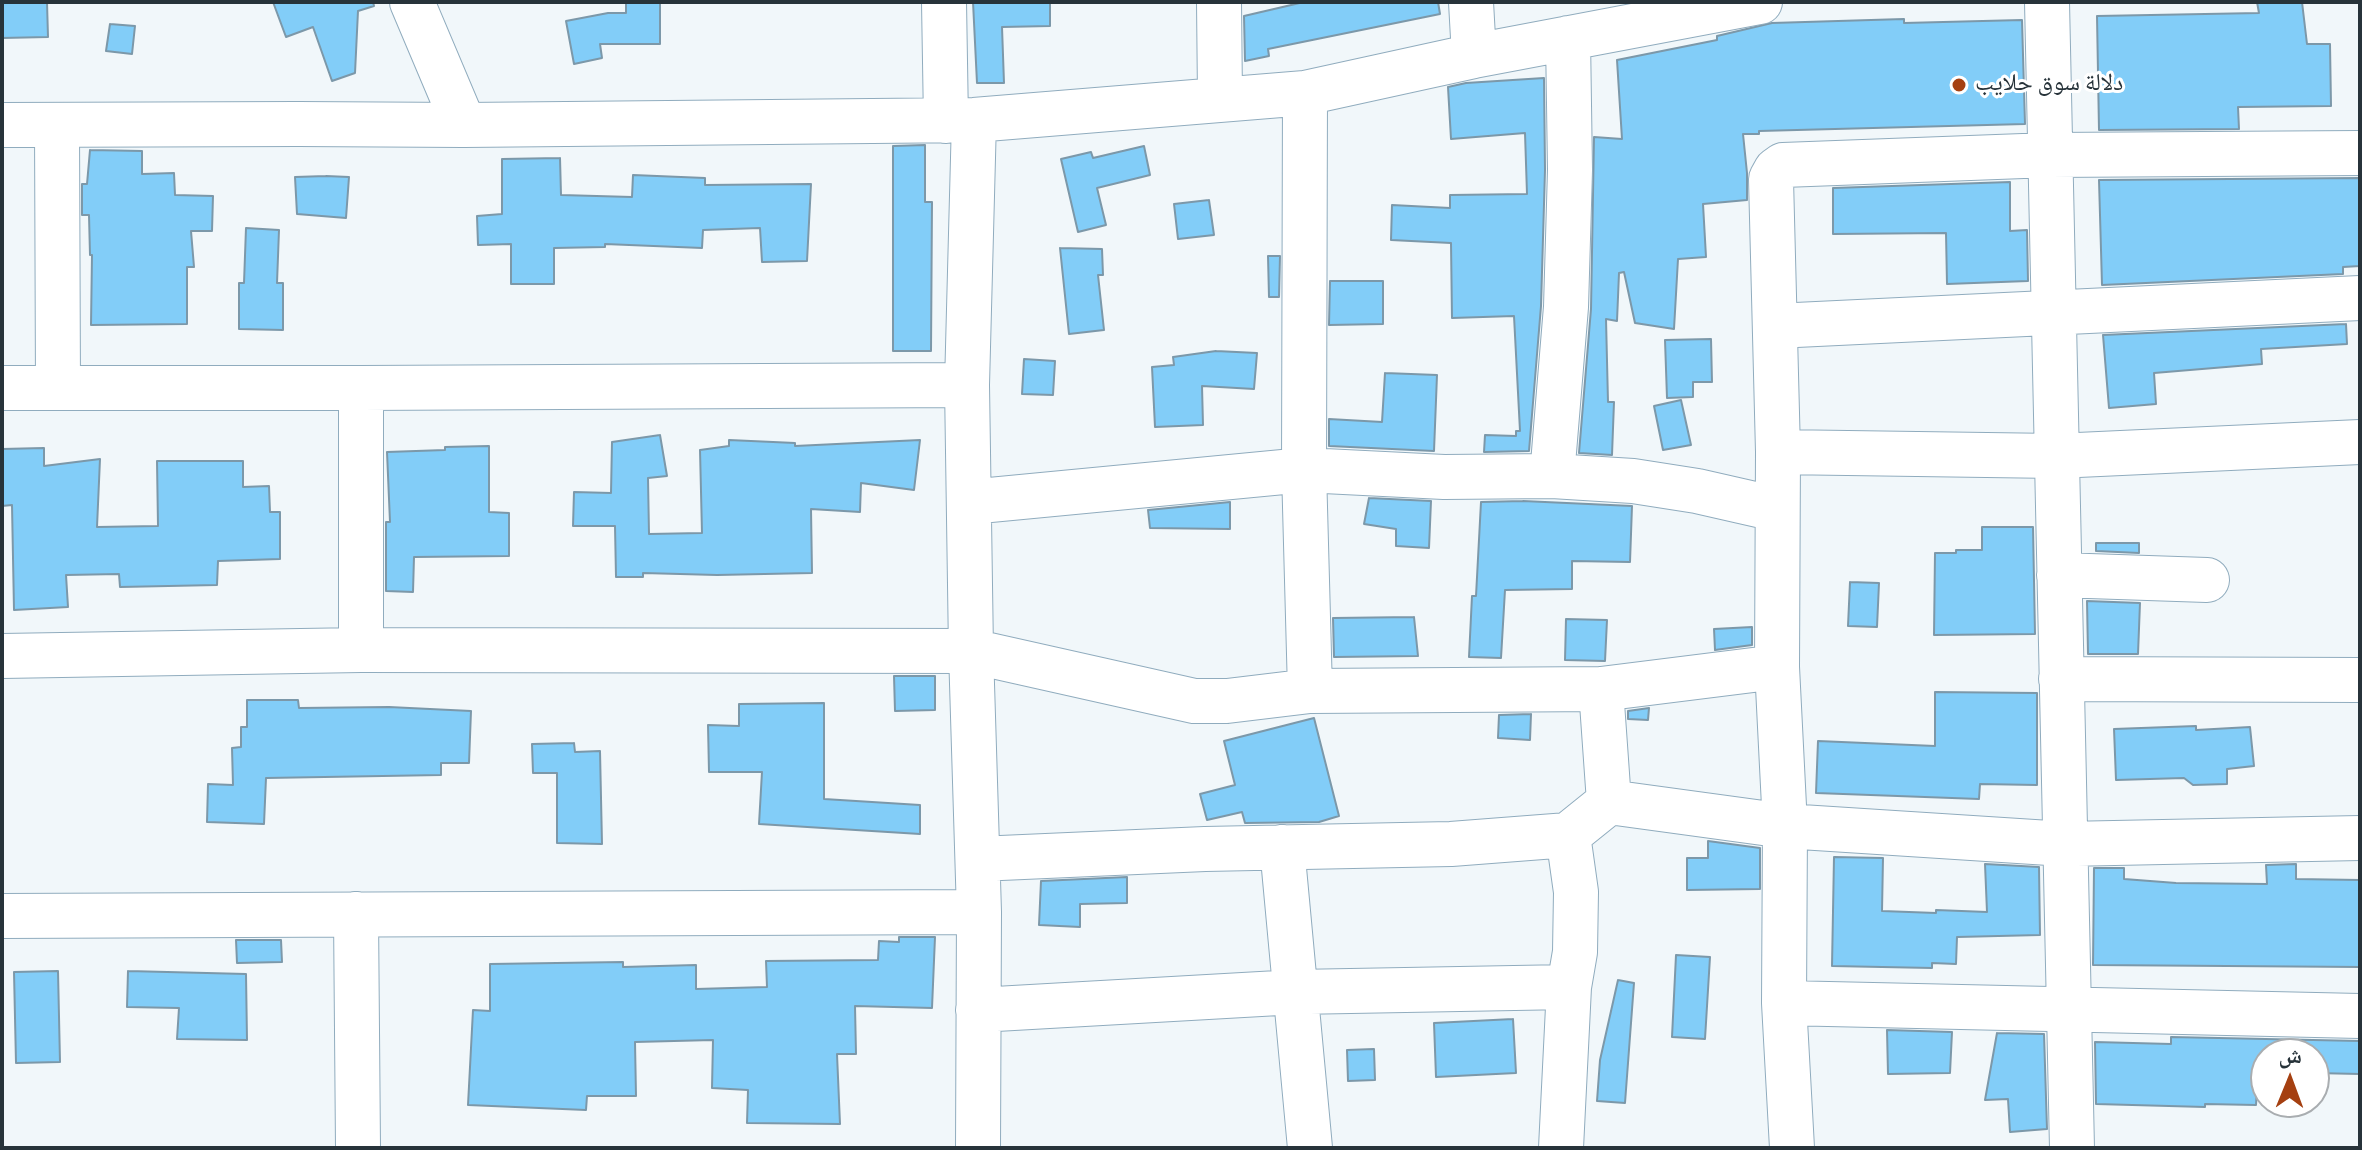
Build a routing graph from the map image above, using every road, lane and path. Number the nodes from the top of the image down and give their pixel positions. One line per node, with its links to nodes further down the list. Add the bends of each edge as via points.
1 (412, 2): 13 (street)
2 (944, 2): 11 (street)
3 (1219, 2): 10 (street)
4 (1471, 2): 8 (street)
5 (2047, 2): 16 (street)
6 (1743, 3): 7 (street)
7 (1568, 38): 8 (street); 28 (street, via 1566,307)
8 (1474, 56): 9 (street)
9 (1305, 93): 10 (street); 27 (street)
10 (1220, 98): 11 (street)
11 (960, 120): 13 (street); 20 (street)
12 (2, 125): 14 (street)
13 (464, 125): 14 (street)
14 (57, 126): 22 (street)
15 (2360, 153): 16 (street)
16 (2050, 155): 18 (street); 19 (street, via 1783,165 1771,179)
17 (2360, 298): 18 (street)
18 (2053, 312): 19 (street); 26 (street)
19 (1775, 326): 25 (street)
20 (967, 385): 23 (street); 29 (street)
21 (2, 388): 22 (street)
22 (58, 388): 23 (street)
23 (361, 388): 33 (street)
24 (2360, 442): 26 (street)
25 (1778, 452): 26 (street); 30 (street)
26 (2056, 456): 31 (street)
27 (1304, 470): 28 (street); 29 (street); 40 (street)
28 (1552, 476): 30 (street, via 1633,481)
29 (969, 502): 34 (street)
30 (1776, 509): 36 (street)
31 (2059, 575): 32 (street); 37 (street)
32 (2207, 580)
33 (361, 650): 34 (street); 35 (street)
34 (971, 651): 40 (street, via 1194,701); 47 (street)
35 (2, 656)
36 (1777, 667): 39 (street); 42 (street)
37 (2061, 679): 38 (street); 45 (street)
38 (2360, 680)
39 (1601, 689): 40 (street); 41 (street)
40 (1310, 691)
41 (1609, 802): 42 (street); 43 (street)
42 (1785, 826): 45 (street); 53 (street)
43 (1568, 835): 46 (street, via 1451,844); 51 (street, via 1576,892)
44 (2360, 838): 45 (street)
45 (2065, 844): 55 (street)
46 (1282, 847): 47 (street); 52 (street)
47 (978, 859): 48 (street)
48 (979, 912): 49 (street); 54 (street)
49 (356, 914): 50 (street); 57 (street)
50 (2, 916)
51 (1569, 987): 52 (street); 60 (street)
52 (1296, 992): 54 (street); 59 (street)
53 (1784, 1003): 55 (street); 61 (street)
54 (978, 1010): 58 (street)
55 (2069, 1010): 56 (street); 62 (street)
56 (2360, 1016)
57 (358, 1148)
58 (978, 1148)
59 (1310, 1148)
60 (1561, 1148)
61 (1792, 1148)
62 (2072, 1148)

